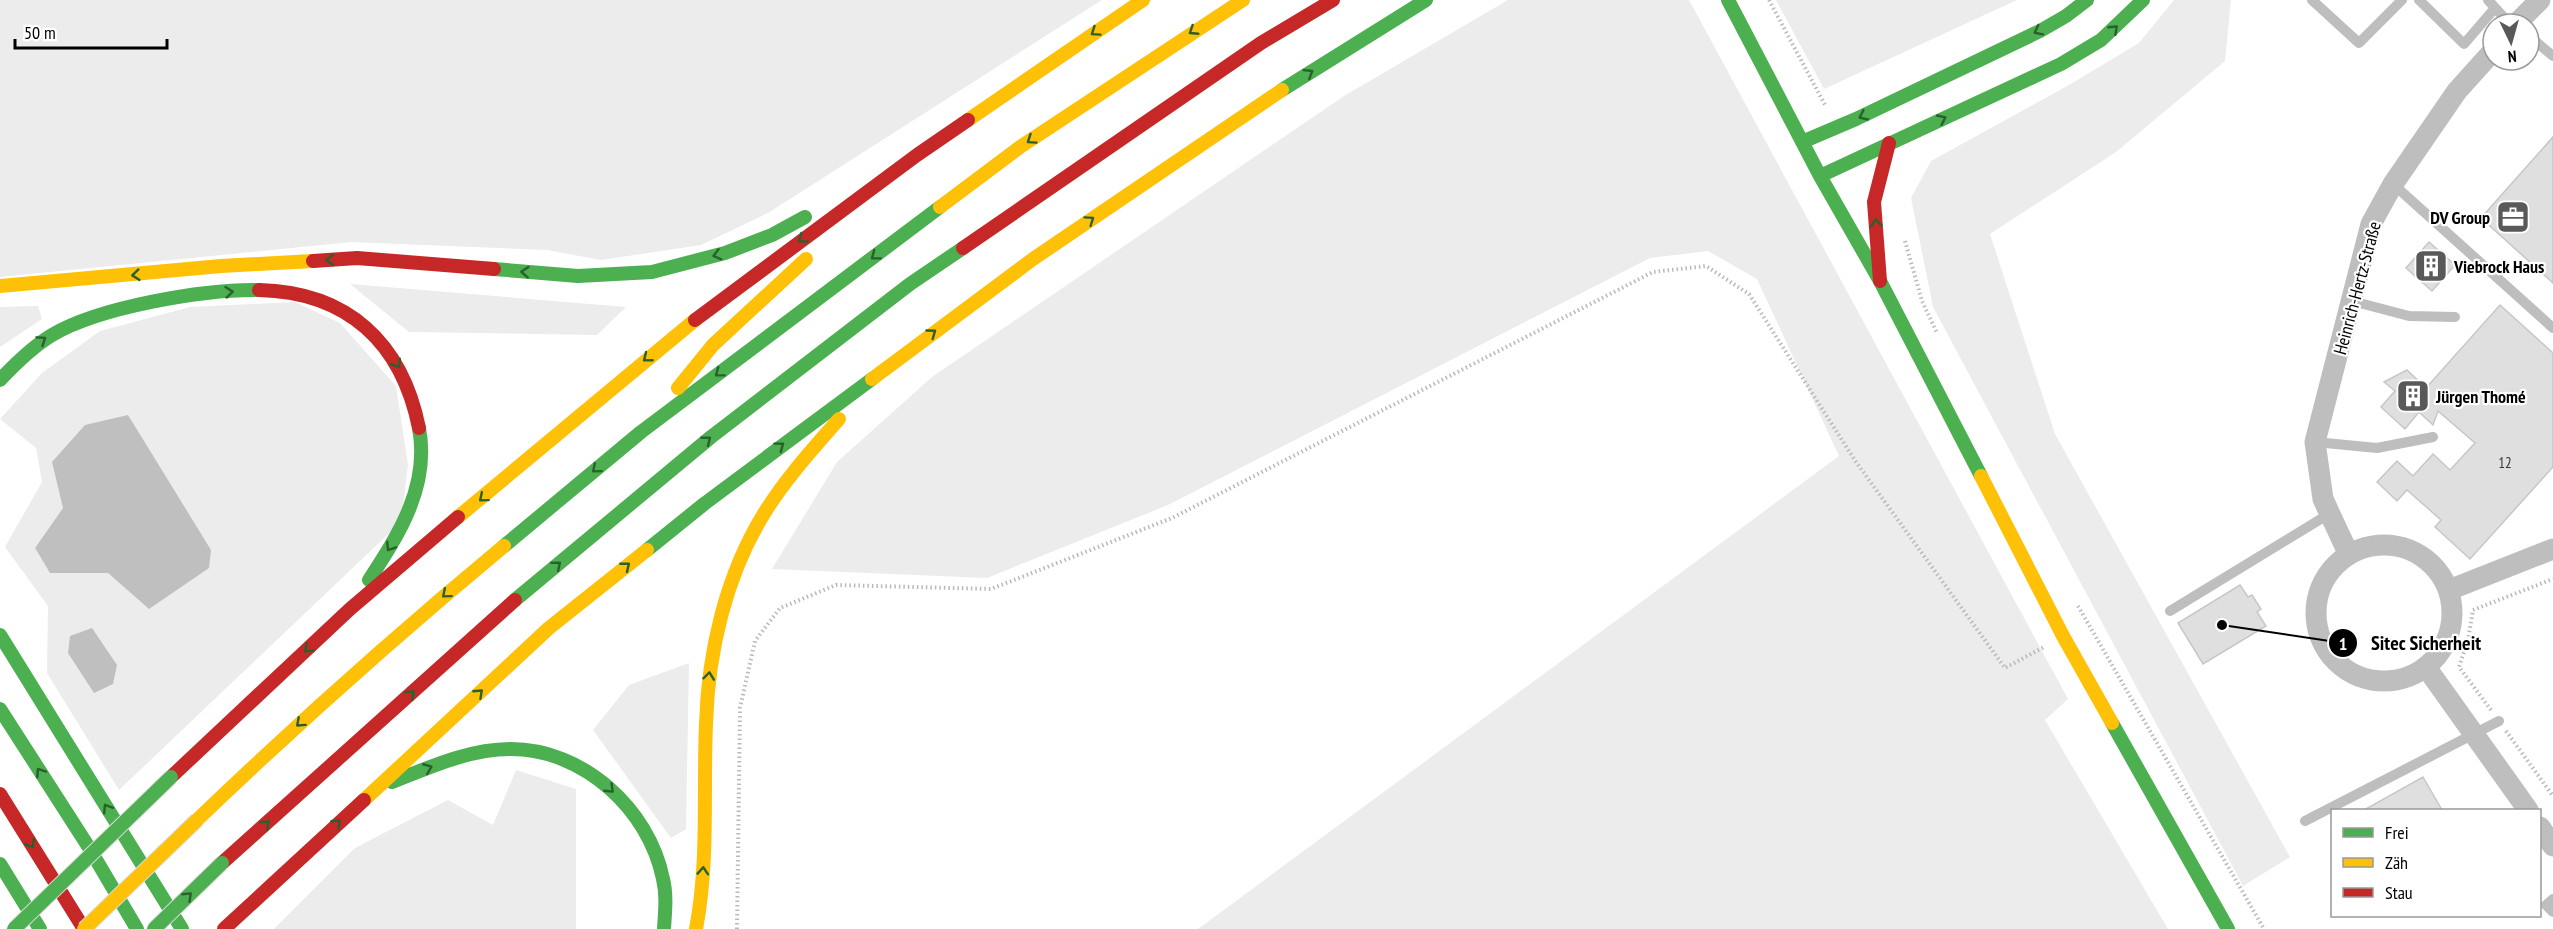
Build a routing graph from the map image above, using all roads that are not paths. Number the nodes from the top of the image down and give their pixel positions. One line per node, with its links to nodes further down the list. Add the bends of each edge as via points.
1 (1143, 0): 19 (main road, one-way to 19)
2 (1242, 0): 29 (main road, one-way to 29, via 1020,147)
3 (1333, 0): 56 (main road, one-way to 3, bridge, via 222,863 528,589 711,437 910,284 1261,43)
4 (1426, 0): 27 (main road, one-way to 4, via 1185,154)
5 (1728, 0): 17 (main road)
6 (2087, 0): 17 (main road, one-way to 17, via 2040,31)
7 (2143, 0): 18 (main road, one-way to 7, via 2061,64 2102,40)
8 (2312, 0): 9 (lane, via 2359,44)
9 (2402, 0)
10 (2419, 0): 12 (lane, via 2464,44)
11 (2540, 0): 13 (street)
12 (2492, 4)
13 (2528, 12)
14 (2541, 46): 15 (lane)
15 (2553, 56)
16 (2481, 64): 21 (street, Heinrich-Hertz-Straße, via 2457,91)
17 (1802, 142): 20 (main road)
18 (1889, 143): 20 (main road); 22 (main road, one-way to 18, via 1874,202)
19 (917, 155): 23 (main road, one-way to 23, via 772,235 725,253 652,272 578,276 357,258); 29 (main road, via 713,345); 36 (main road, one-way to 36, via 715,304)
20 (1820, 176): 22 (main road)
21 (2393, 184): 24 (street, Heinrich-Hertz-Straße, via 2370,225); 26 (lane)
22 (1881, 281): 61 (main road, via 2063,636)
23 (0, 286)
24 (2352, 301): 25 (lane, via 2409,316); 31 (street, Heinrich-Hertz-Straße)
25 (2455, 316)
26 (2553, 328)
27 (884, 368): 43 (main road, one-way to 27, via 549,628); 60 (main road, one-way to 27, via 704,873 705,723 710,672 730,589 768,507)
28 (0, 380): 36 (main road, one-way to 36, via 29,349 53,333 83,318 110,311 205,294 272,290 307,296 339,308 377,336 408,382 423,449 415,500 403,528)
29 (640, 432): 54 (main road, one-way to 54, bridge, via 434,604 279,742)
30 (2433, 437): 31 (lane, via 2377,448)
31 (2315, 442): 32 (street, Heinrich-Hertz-Straße, via 2323,499)
32 (2329, 514): 34 (street, Heinrich-Hertz-Straße); 37 (lane)
33 (2553, 549): 35 (street)
34 (2349, 555): 35 (street, via 2367,547 2407,549 2425,558); 39 (street, via 2332,569 2318,599 2319,632 2328,652 2363,678 2385,681 2407,677)
35 (2449, 590): 39 (street, via 2453,611 2450,632 2441,651)
36 (350, 609): 52 (main road, one-way to 52, bridge)
37 (2170, 611)
38 (0, 635): 57 (main road, one-way to 38)
39 (2426, 667): 42 (street)
40 (0, 710): 55 (main road, one-way to 40)
41 (2499, 721): 42 (lane)
42 (2476, 734): 45 (street); 46 (lane)
43 (374, 790): 58 (main road, one-way to 43); 59 (main road, one-way to 59, via 455,758 483,752 512,749 566,760 608,786 643,827 663,875)
44 (0, 794): 54 (main road, one-way to 54)
45 (2527, 809)
46 (2305, 821)
47 (2541, 828): 48 (street)
48 (2553, 846)
49 (0, 864): 53 (main road)
50 (2553, 899): 51 (lane, via 2546,905)
51 (2553, 912)
52 (14, 929)
53 (40, 929)
54 (84, 929)
55 (137, 929)
56 (154, 929)
57 (182, 929)
58 (224, 929)
59 (664, 929)
60 (696, 929)
61 (2228, 929)

